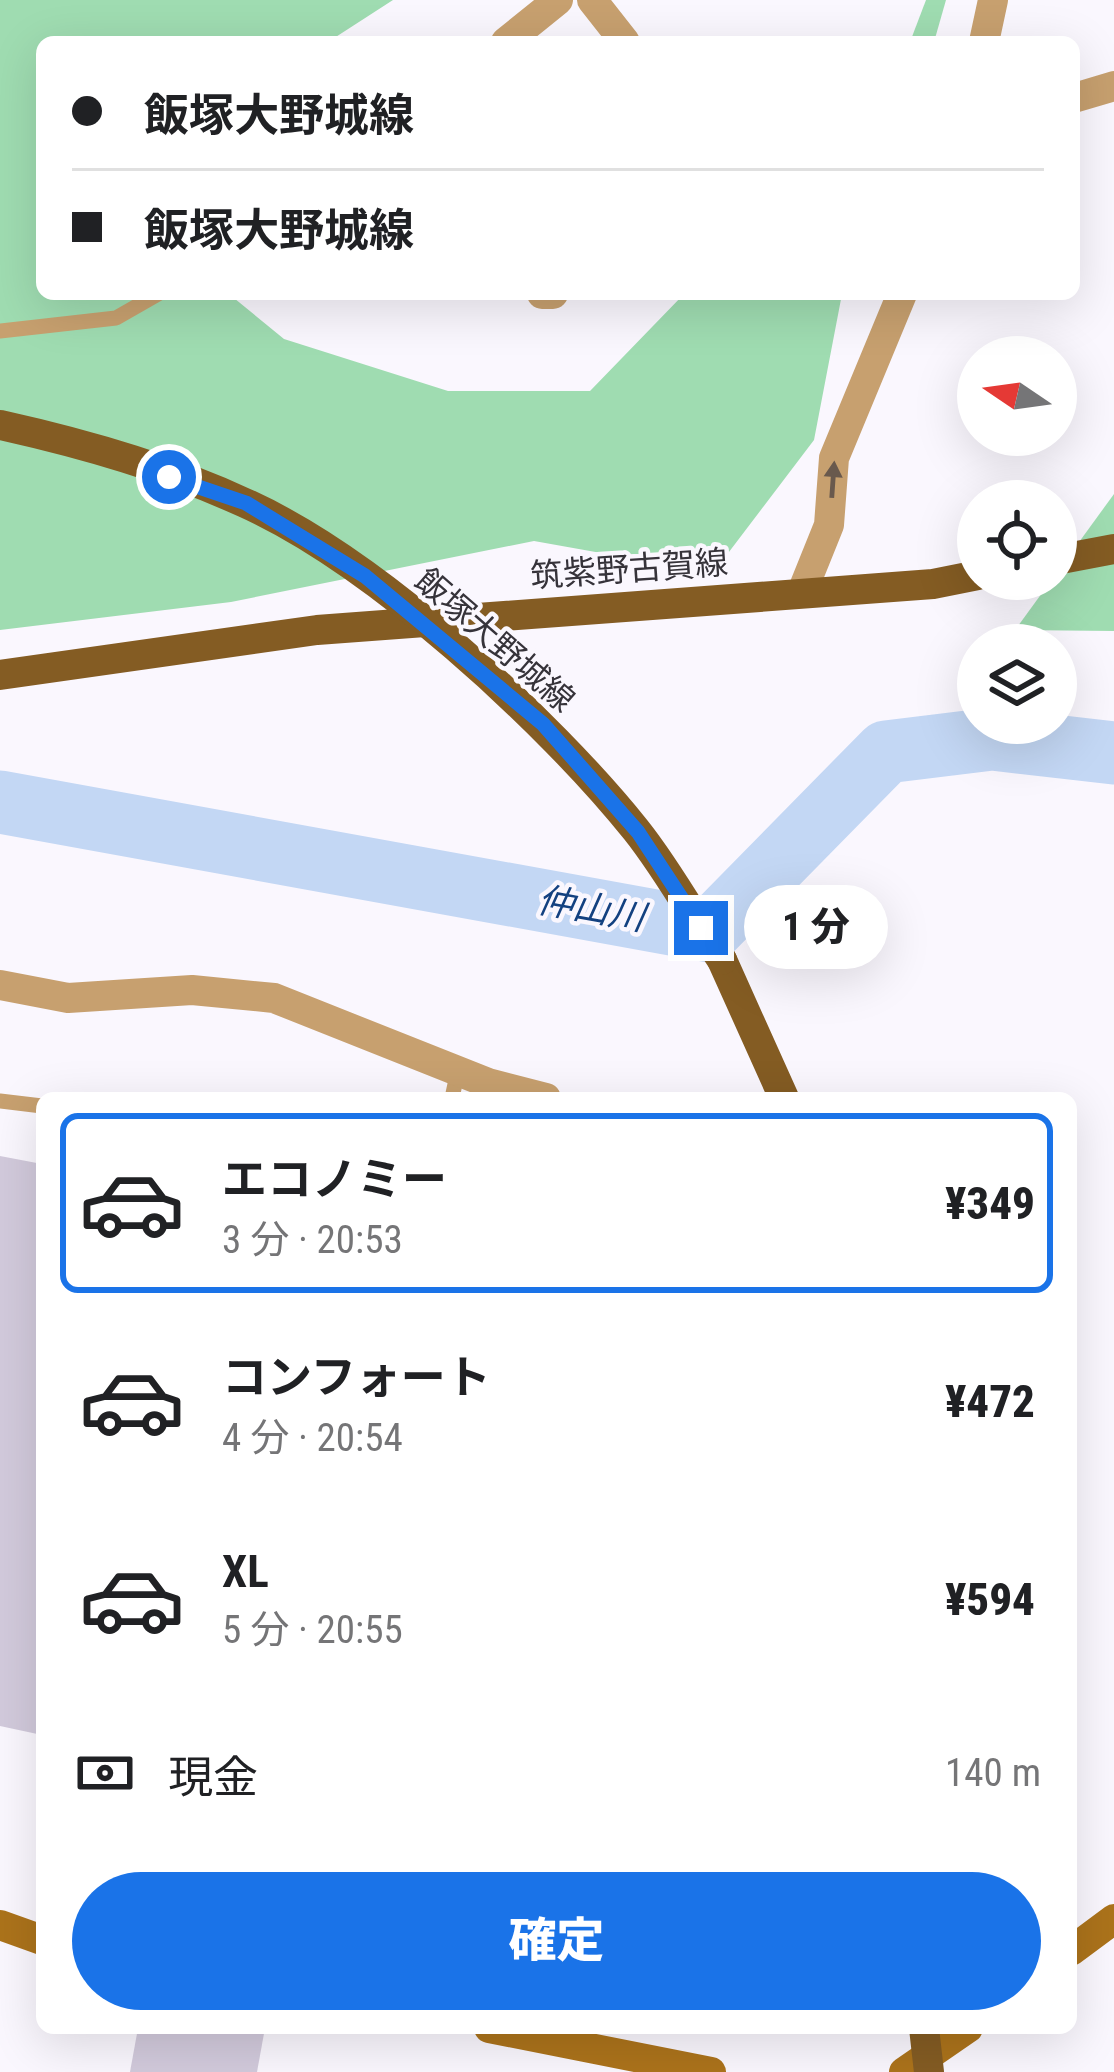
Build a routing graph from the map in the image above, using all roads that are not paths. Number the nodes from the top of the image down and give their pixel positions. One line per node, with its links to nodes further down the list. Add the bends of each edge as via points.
1 (558, 0): 4 (street)
2 (592, 0): 5 (street)
3 (993, 0): 6 (street)
4 (513, 36)
5 (620, 36)
6 (985, 36)
7 (1114, 86): 8 (street)
8 (1080, 96)
9 (147, 300): 11 (lane, via 116,317)
10 (900, 300): 16 (street, one-way to 10, via 830,525 834,458)
11 (0, 331)
12 (0, 425): 21 (main road, 飯塚大野城線, bridge, via 246,503 365,576 543,724 638,832 722,960)
13 (1114, 549): 14 (main road)
14 (1077, 556)
15 (957, 579): 16 (main road, 筑紫野古賀線)
16 (802, 592): 17 (main road, 筑紫野古賀線, via 317,630)
17 (0, 675)
18 (0, 985): 19 (street, via 68,998 192,991 274,998)
19 (455, 1084): 20 (street)
20 (506, 1092)
21 (781, 1092)
22 (0, 1101): 23 (lane)
23 (36, 1105)
24 (1114, 1919): 27 (street)
25 (0, 1924): 26 (street)
26 (36, 1938)
27 (1077, 1947)
28 (519, 2034): 31 (street)
29 (959, 2034): 30 (street)
30 (921, 2058)
31 (711, 2072)

